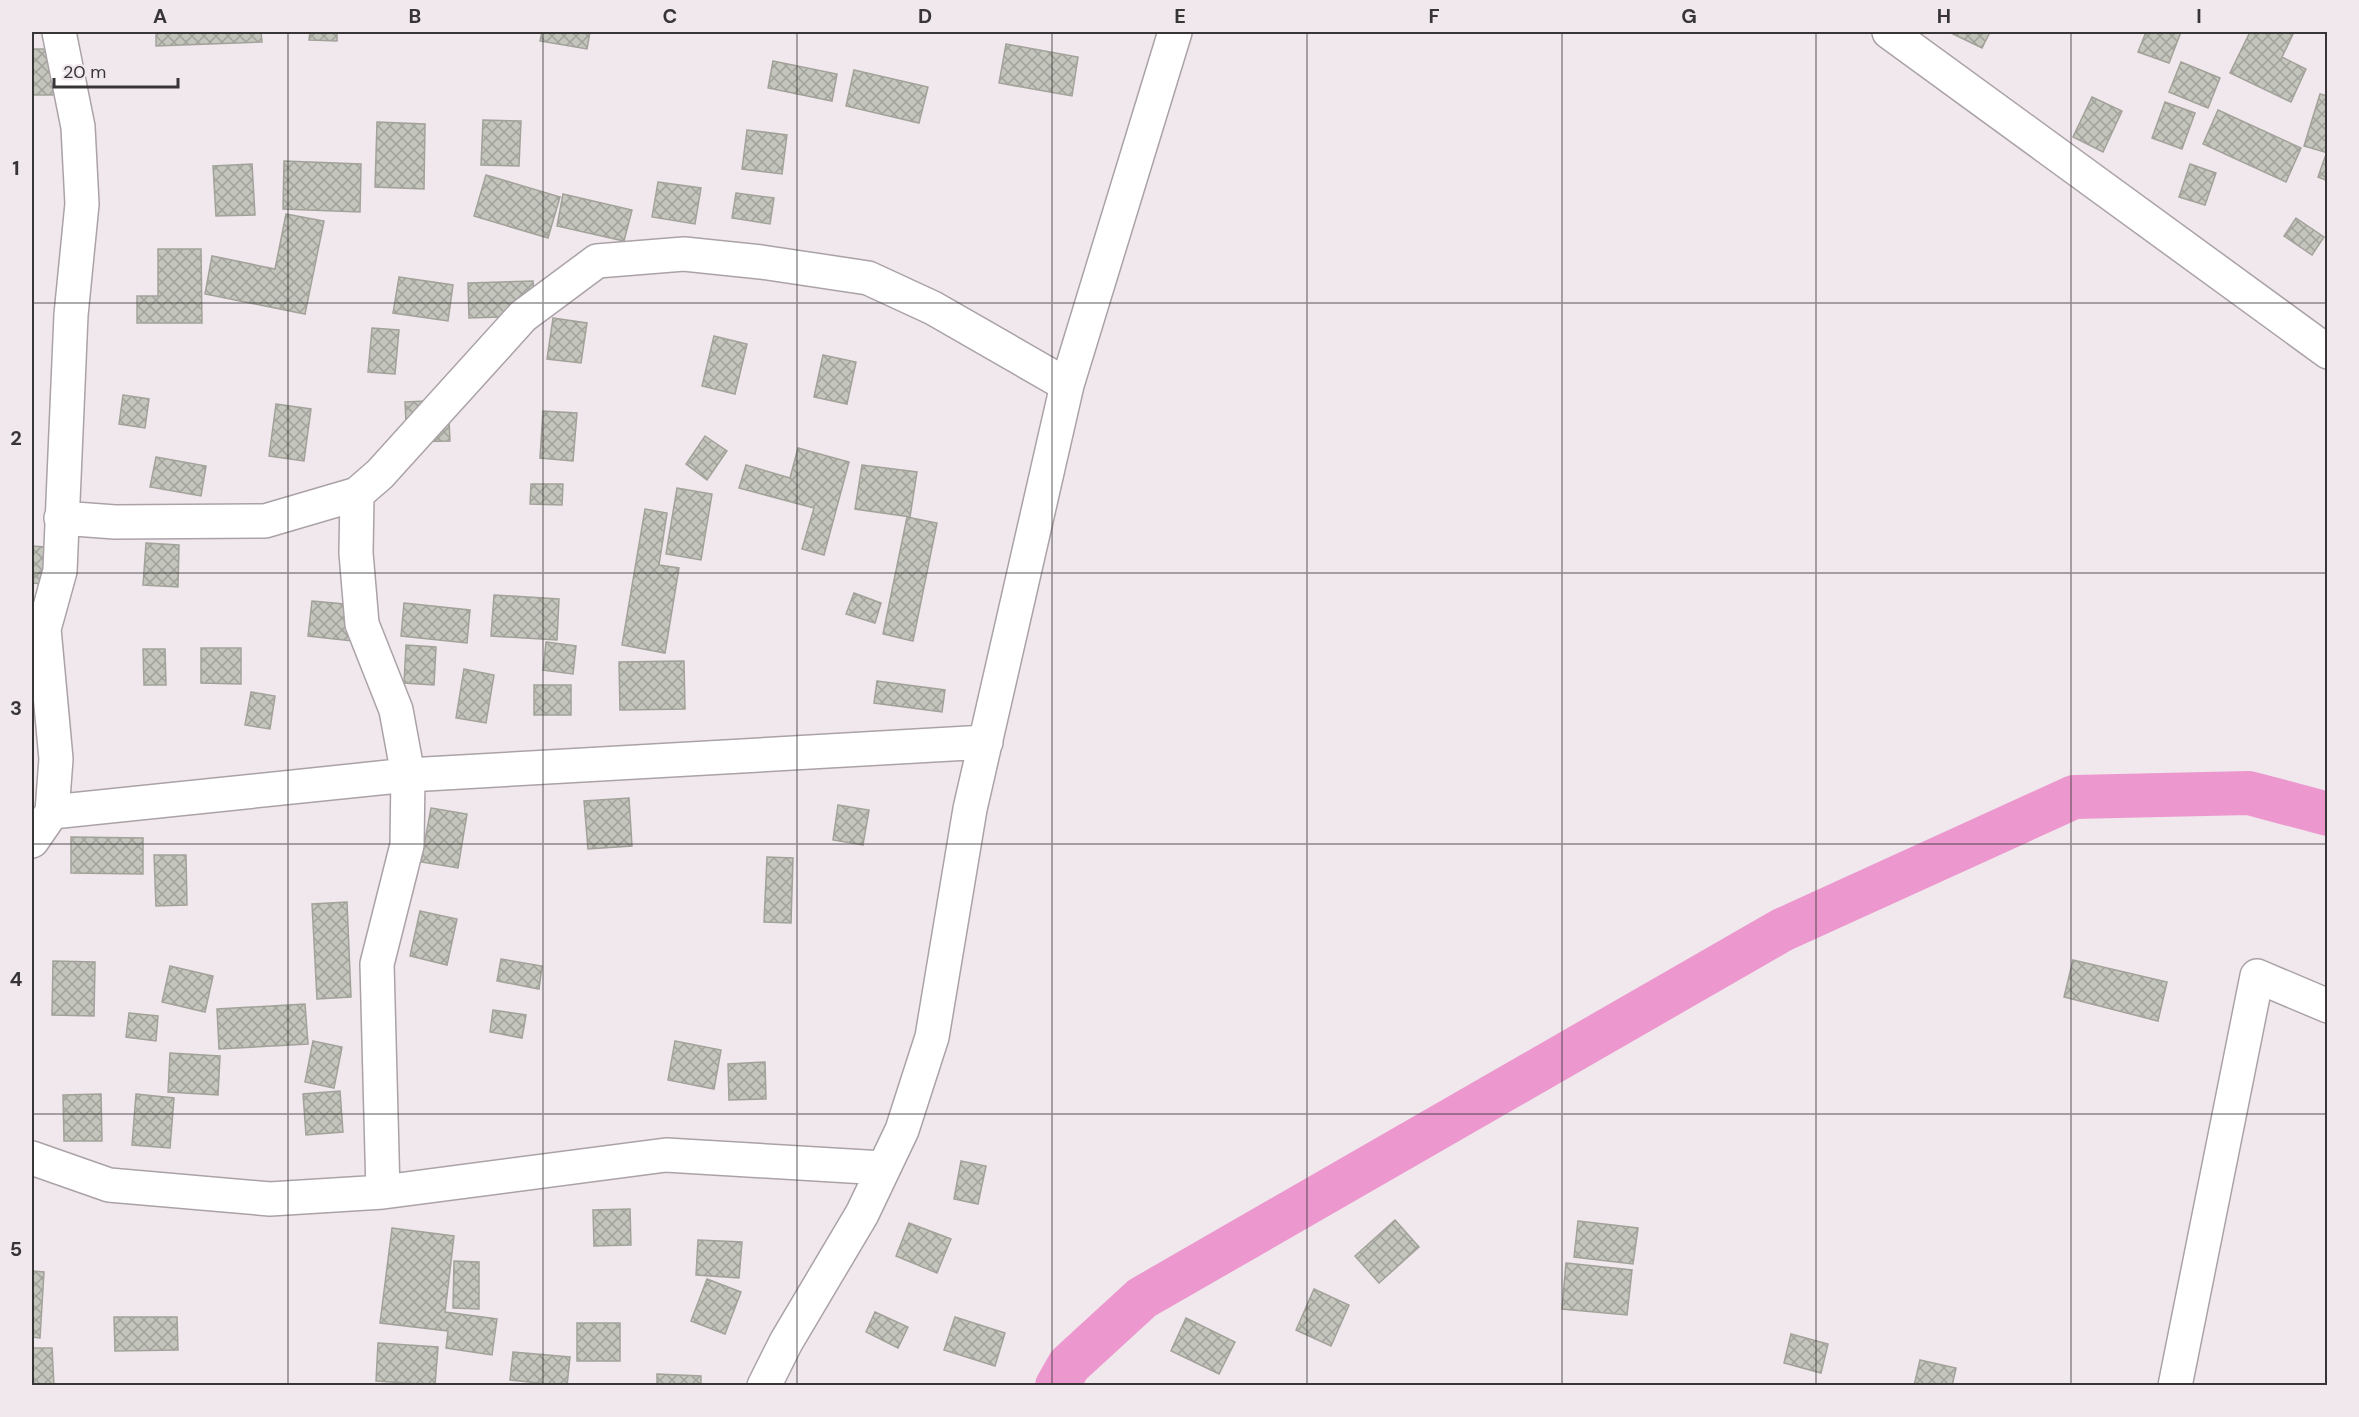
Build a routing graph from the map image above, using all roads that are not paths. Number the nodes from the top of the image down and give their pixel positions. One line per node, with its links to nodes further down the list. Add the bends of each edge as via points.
1 (58, 32): 7 (street, via 78,127 82,204 71,315)
2 (1175, 32): 5 (street)
3 (1889, 32): 4 (street)
4 (2324, 338)
5 (1067, 385): 6 (street, via 933,308 868,278 684,254 597,261 523,316 381,474); 8 (street)
6 (357, 494): 7 (street, via 265,520 115,522); 9 (street, via 356,553 363,624 396,710)
7 (61, 518): 10 (street, via 60,571 44,629 56,759)
8 (986, 742): 9 (street); 14 (street, via 970,809 932,1037 902,1130)
9 (408, 775): 10 (street); 15 (street, via 406,845 377,964)
10 (52, 812): 11 (street)
11 (32, 841)
12 (2328, 1006): 17 (street, via 2257,976)
13 (32, 1158): 15 (street, via 109,1185 270,1200)
14 (883, 1168): 15 (street, via 666,1155); 16 (street, via 862,1214)
15 (383, 1192)
16 (764, 1386)
17 (2175, 1386)

